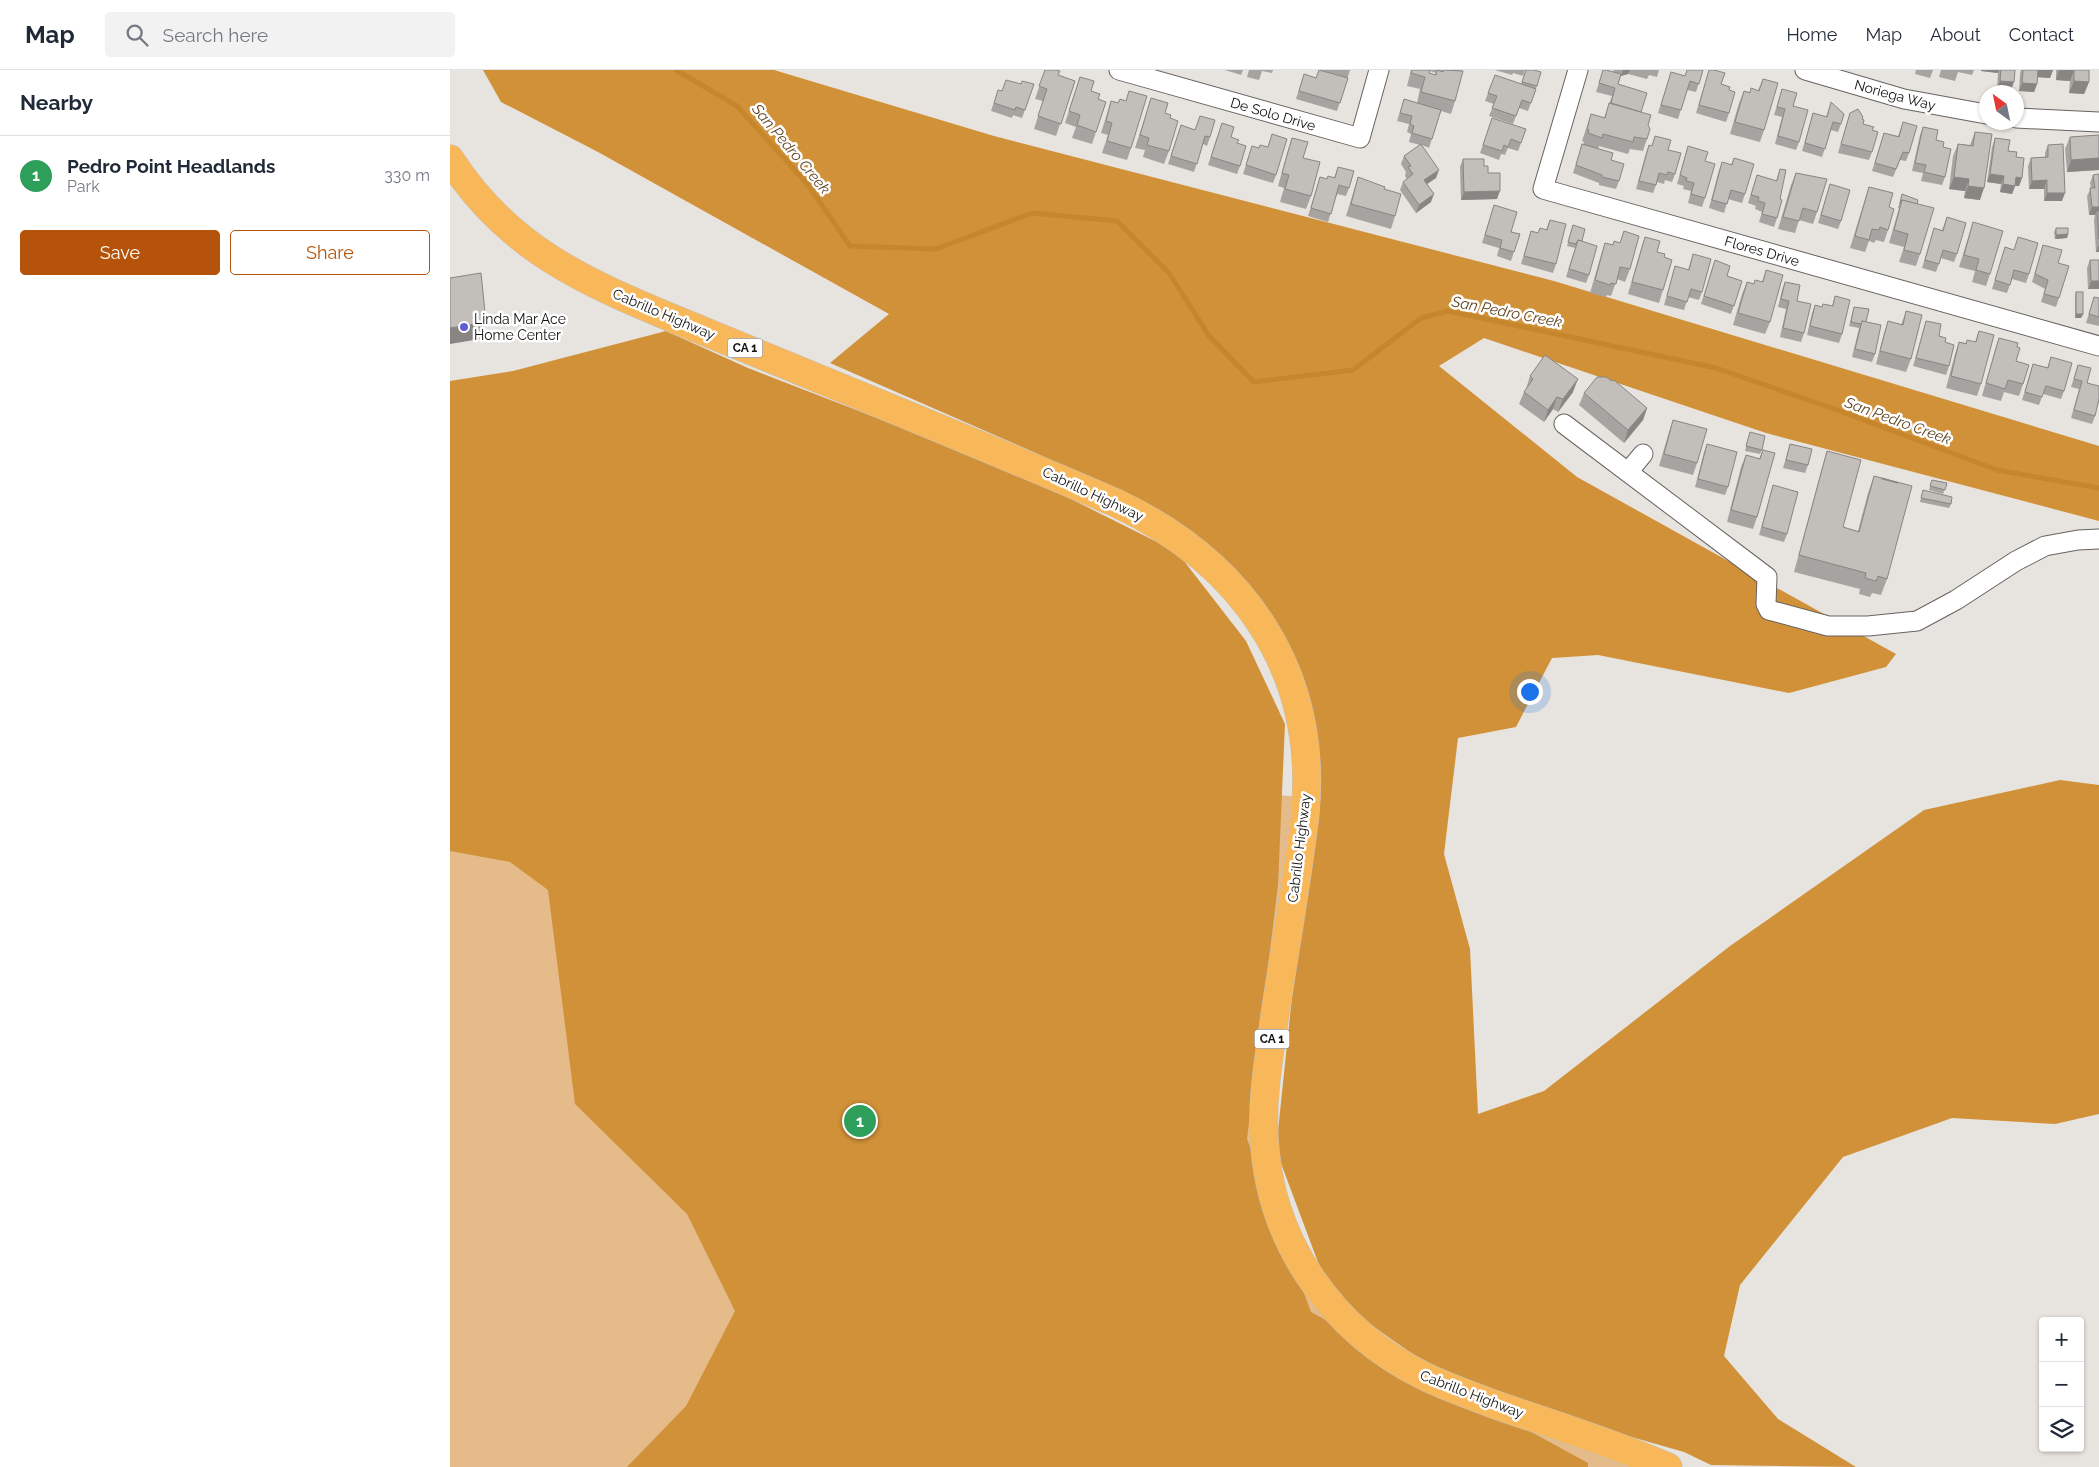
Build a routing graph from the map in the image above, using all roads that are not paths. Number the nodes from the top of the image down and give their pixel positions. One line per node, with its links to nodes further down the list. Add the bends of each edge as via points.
1 (1119, 70): 2 (street, De Solo Drive, via 1360,138)
2 (1379, 70)
3 (1578, 70): 9 (street, Flores Drive, via 1544,189)
4 (1805, 70): 5 (street, Noriega Way, via 1904,98)
5 (1979, 113)
6 (2024, 118): 7 (street)
7 (2099, 122)
8 (450, 159): 14 (highway, Cabrillo Highway / CA 1, via 477,195 504,223 540,253 576,275 1122,505 1178,538 1231,584 1255,613 1281,661 1295,698 1304,752 1305,815 1264,1110 1269,1178 1293,1250 1318,1289 1344,1319 1369,1342 1412,1370 1453,1389)
9 (2099, 346)
10 (1564, 424): 12 (street)
11 (1643, 454): 12 (street)
12 (1628, 472): 13 (street, via 1767,578 1766,604 1769,610 1828,626 1917,622 2045,546)
13 (2099, 538)
14 (1668, 1467)

